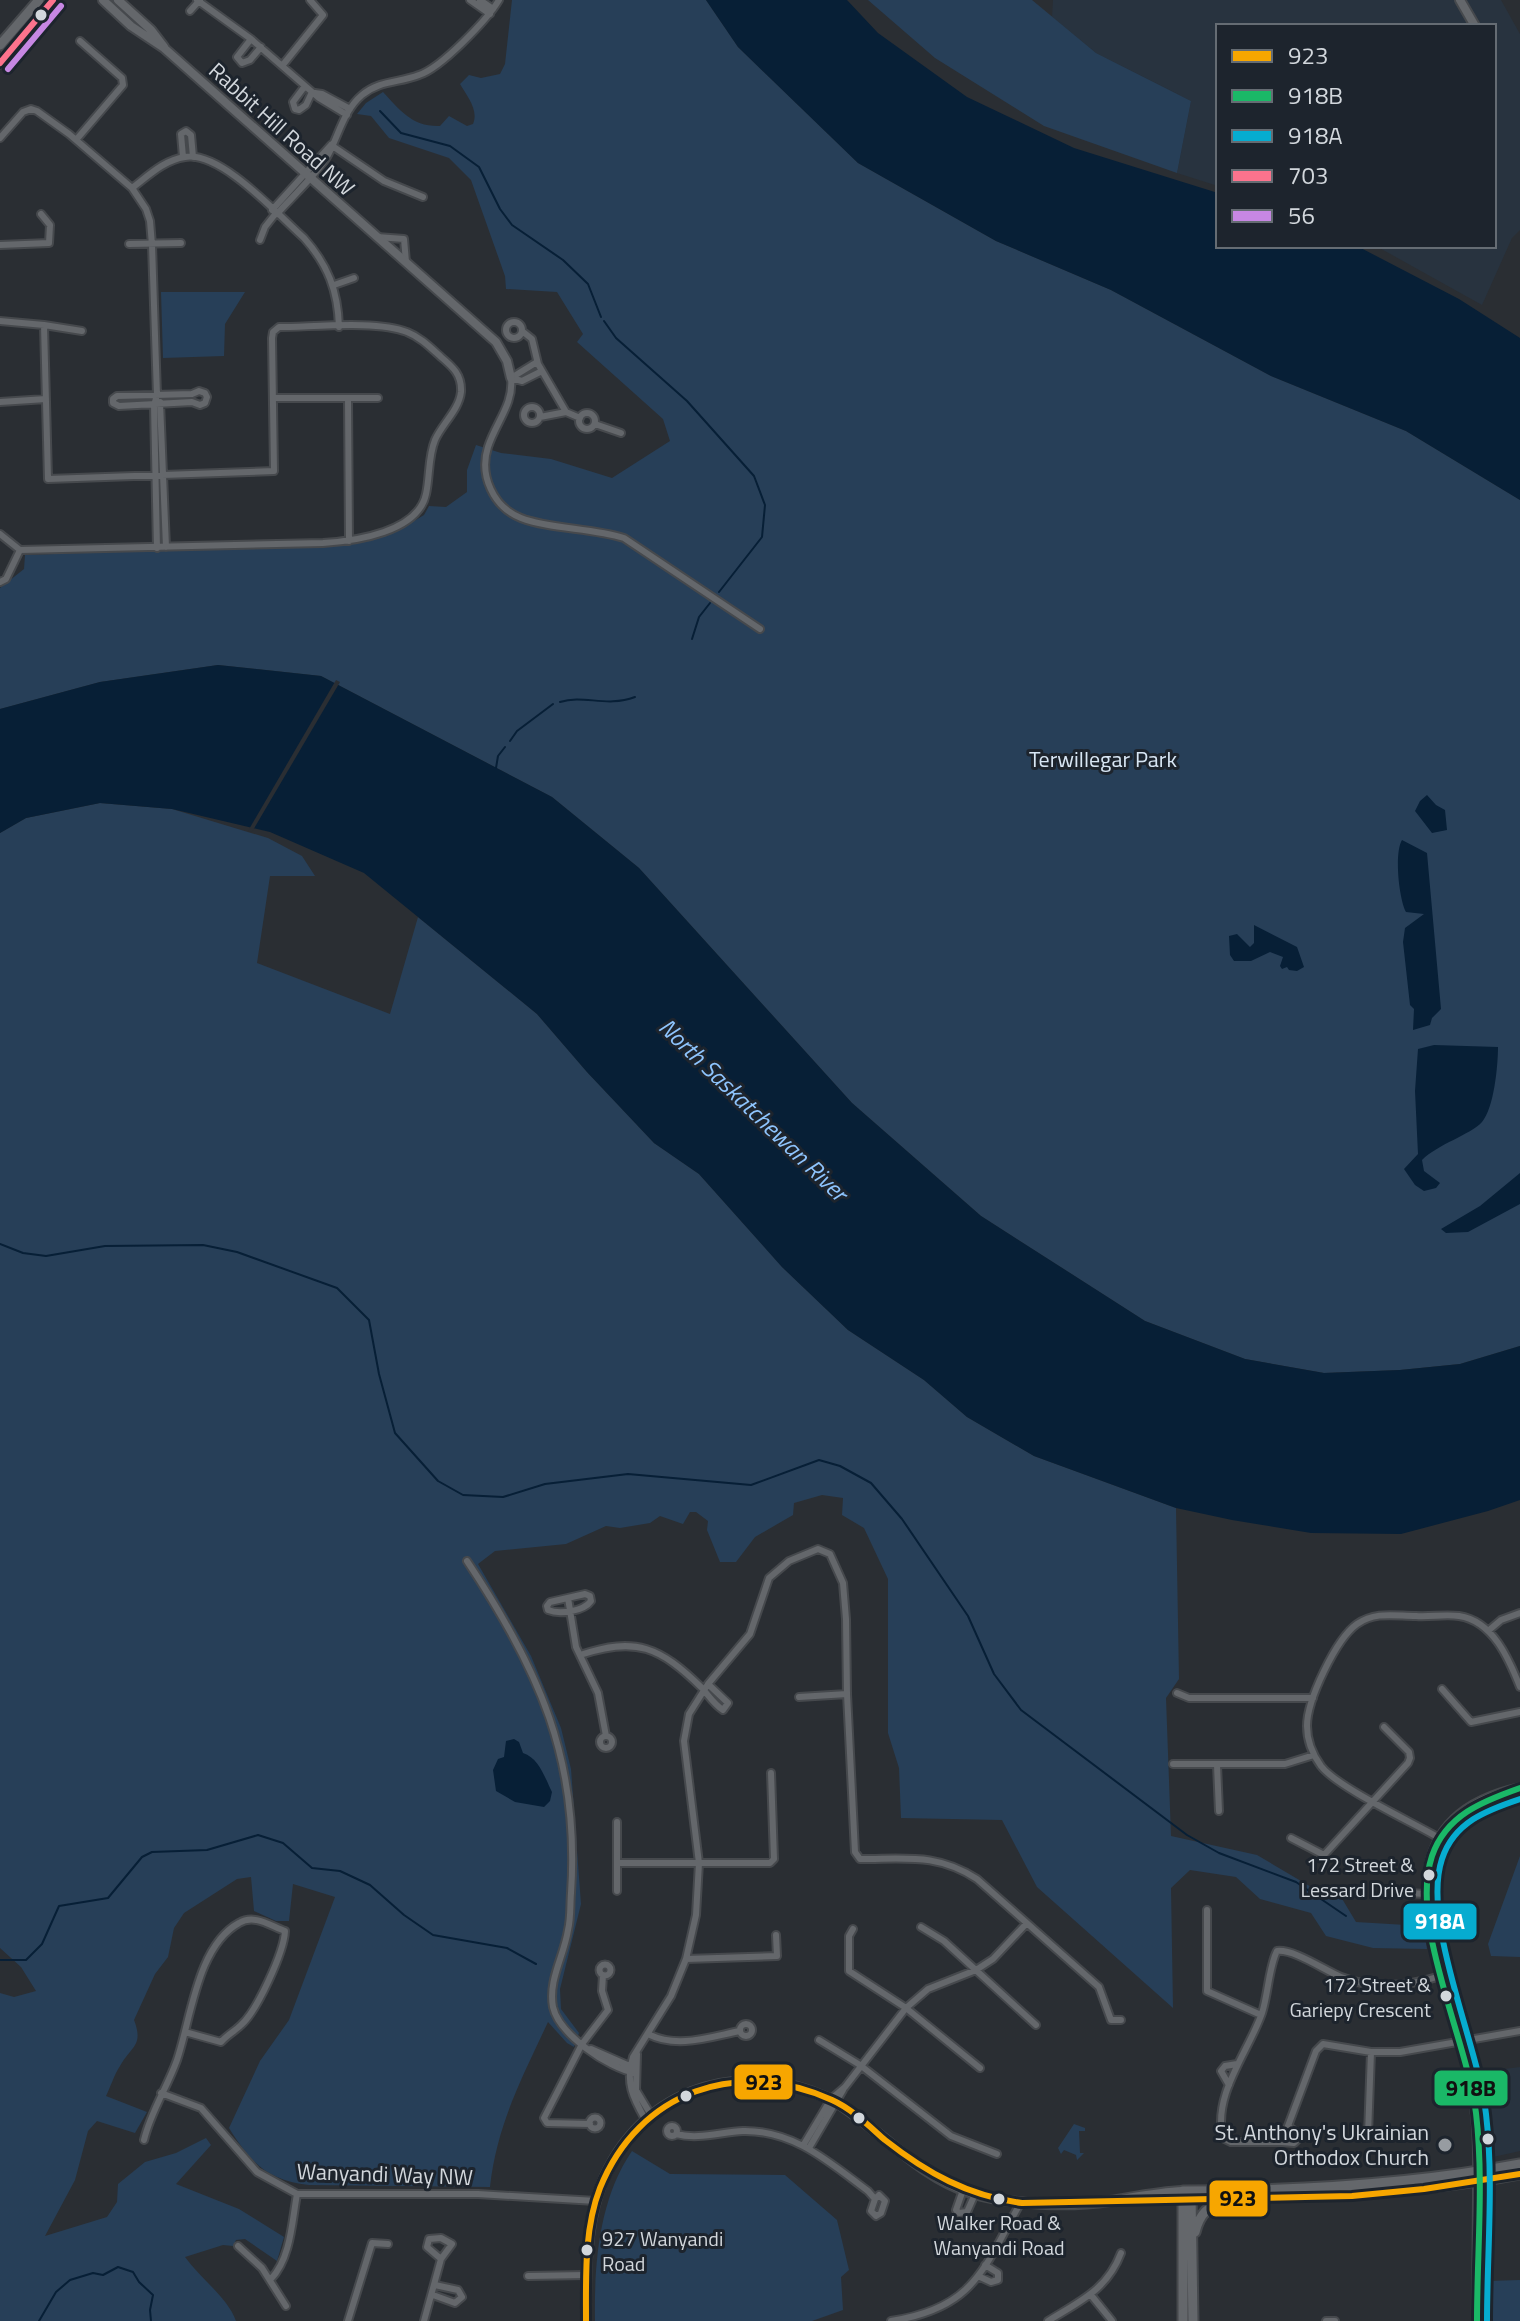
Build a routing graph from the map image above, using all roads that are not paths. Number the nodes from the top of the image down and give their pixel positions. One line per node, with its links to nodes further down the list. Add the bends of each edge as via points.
1 (39, 0): 16 (main road)
2 (53, 0): 19 (main road)
3 (103, 0): 18 (street, Rabbit Hill Road NW)
4 (118, 0): 18 (street, Rabbit Hill Road NW)
5 (310, 0): 20 (street, via 323,15)
6 (470, 0): 12 (street)
7 (480, 0): 12 (street)
8 (499, 0): 12 (street)
9 (1460, 0): 13 (street)
10 (199, 1): 11 (street); 14 (street)
11 (190, 11)
12 (492, 12): 23 (street, via 431,69 379,84)
13 (1474, 24)
14 (251, 39): 17 (street); 17 (street, via 237,57 242,63)
15 (80, 41): 25 (street, via 123,82)
16 (0, 45)
17 (261, 47): 20 (street)
18 (164, 48): 29 (street, Rabbit Hill Road NW)
19 (0, 63)
20 (282, 66): 21 (street)
21 (305, 86): 22 (street); 22 (street, via 293,102 295,109 306,105)
22 (314, 92): 23 (street)
23 (348, 112): 26 (street)
24 (0, 138): 25 (street, via 31,109)
25 (76, 140): 30 (street)
26 (331, 145): 29 (street, via 329,154); 31 (street, via 384,181)
27 (183, 157): 28 (street); 28 (street, via 181,134 186,131); 30 (street)
28 (193, 157): 32 (street, via 218,164)
29 (306, 176): 32 (street); 34 (street, Rabbit Hill Road NW)
30 (132, 188): 39 (street, via 149,215)
31 (423, 197)
32 (275, 212): 35 (street); 42 (street, via 309,244)
33 (41, 214): 38 (street, via 51,228 49,243)
34 (377, 237): 40 (street, Rabbit Hill Road NW); 40 (street, Rabbit Hill Road NW, via 404,239)
35 (260, 240)
36 (181, 243): 39 (street)
37 (129, 244): 39 (street)
38 (0, 245)
39 (152, 245): 51 (street)
40 (406, 262): 50 (street, Rabbit Hill Road NW, via 496,342)
41 (354, 278): 42 (street)
42 (334, 285): 45 (street)
43 (0, 321): 44 (street)
44 (44, 325): 46 (street); 55 (street)
45 (339, 327): 52 (street, via 275,329); 65 (street, via 411,334 454,368 461,384 459,402 434,444 420,510 403,523)
46 (82, 331)
47 (522, 331): 48 (street, via 534,342)
48 (537, 362): 49 (street); 50 (street)
49 (542, 371): 50 (street, via 522,381); 58 (street)
50 (511, 378): 70 (street, via 509,402 485,463 502,506 526,520 624,538)
51 (157, 395): 57 (street); 57 (street, via 117,396 113,403); 57 (street, via 199,391 207,397 200,405)
52 (274, 398): 53 (street); 63 (street, via 274,471)
53 (348, 398): 54 (street); 65 (street)
54 (378, 398)
55 (46, 399): 56 (street); 63 (street, via 48,479)
56 (0, 402)
57 (158, 405): 63 (street)
58 (566, 412): 59 (street); 60 (street)
59 (540, 417)
60 (580, 418): 61 (street, via 591,414); 61 (street, via 584,429)
61 (595, 424): 62 (street)
62 (621, 433)
63 (160, 476): 66 (street); 67 (street)
64 (0, 534): 68 (street)
65 (349, 541): 66 (street)
66 (166, 547): 67 (street)
67 (157, 548): 68 (street)
68 (20, 550): 69 (street)
69 (0, 582)
70 (760, 629)
71 (467, 1561): 123 (street, via 527,1662 553,1722 572,1827 569,1929 554,1974 553,2007 558,2022)
72 (568, 1598): 73 (street); 73 (street, via 547,1606 552,1613); 73 (street, via 585,1594 591,1601)
73 (570, 1610): 78 (street)
74 (1520, 1613): 77 (street)
75 (846, 1619): 76 (street); 79 (street, via 843,1583 830,1554 818,1549 789,1561 769,1578 750,1634); 83 (street)
76 (836, 1622)
77 (1488, 1631): 80 (street); 85 (street, via 1462,1616 1368,1618 1341,1640)
78 (580, 1655): 79 (street, via 626,1644 645,1648); 88 (street, via 602,1705)
79 (706, 1687): 100 (street, via 689,1714 684,1741)
80 (1520, 1687)
81 (1442, 1689): 86 (street, via 1471,1722)
82 (1177, 1693): 85 (street, via 1189,1698)
83 (847, 1694): 84 (street); 105 (street, via 855,1852 860,1859 932,1859 957,1866)
84 (799, 1697)
85 (1313, 1698): 89 (street, via 1307,1727)
86 (1520, 1712)
87 (1384, 1727): 94 (street, via 1410,1758)
88 (606, 1736)
89 (1314, 1755): 91 (street, via 1285,1764); 94 (street, via 1333,1778)
90 (1173, 1764): 91 (street)
91 (1217, 1765): 95 (street)
92 (771, 1773): 100 (street, via 774,1859)
93 (1520, 1788): 98 (street, via 1492,1795 1458,1817)
94 (1375, 1801): 97 (street, via 1324,1855); 98 (street)
95 (1219, 1811)
96 (617, 1822): 99 (street)
97 (1291, 1838)
98 (1441, 1839): 103 (street)
99 (618, 1863): 100 (street); 101 (street)
100 (699, 1863): 109 (street, via 696,1915)
101 (617, 1891)
102 (1388, 1892): 103 (street)
103 (1426, 1894): 112 (street)
104 (1207, 1910): 114 (street, via 1207,1991)
105 (1026, 1924): 110 (street); 115 (street, via 1099,1987 1111,2020)
106 (921, 1927): 110 (street)
107 (853, 1929): 113 (street, via 849,1971)
108 (776, 1935): 109 (street, via 777,1956)
109 (686, 1959): 120 (street)
110 (976, 1970): 113 (street, via 928,1989); 116 (street)
111 (603, 1975): 123 (street, via 608,2010)
112 (1441, 1976): 114 (street, via 1406,1985 1368,1984 1280,1950 1274,1956); 122 (street)
113 (906, 2008): 126 (street); 127 (street)
114 (1261, 2015): 125 (street)
115 (1121, 2020)
116 (1036, 2025)
117 (740, 2031): 120 (street, via 685,2042)
118 (1520, 2031): 122 (street)
119 (185, 2032): 119 (street, via 197,1986 224,1933 253,1918 285,1931 263,1991 241,2026 221,2042); 130 (street)
120 (648, 2034): 128 (street)
121 (819, 2040): 126 (street)
122 (1461, 2041): 124 (street); 143 (street, via 1476,2117)
123 (582, 2044): 128 (street); 133 (street, via 544,2120)
124 (1371, 2052): 134 (street, via 1320,2046); 136 (street)
125 (1237, 2064): 129 (street); 129 (street, via 1221,2071)
126 (860, 2065): 131 (street); 140 (street, via 951,2136)
127 (980, 2068)
128 (632, 2070): 132 (street)
129 (1229, 2085): 138 (street, via 1223,2138)
130 (161, 2093): 137 (street); 145 (street, Wanyandi Way NW, via 201,2108 257,2172)
131 (834, 2101): 132 (street, via 791,2085 736,2081 682,2096); 139 (street); 144 (street, via 912,2161)
132 (648, 2117): 150 (street, via 616,2154)
133 (590, 2124)
134 (1288, 2126): 138 (street); 138 (street, via 1298,2139)
135 (676, 2134): 139 (street, via 760,2131)
136 (1368, 2135)
137 (144, 2140)
138 (1282, 2142)
139 (807, 2146): 149 (street)
140 (997, 2154)
141 (1520, 2164): 143 (main road)
142 (1520, 2174): 143 (main road)
143 (1478, 2177): 147 (main road); 148 (main road, via 1387,2193); 177 (street)
144 (963, 2190): 146 (street); 146 (street, via 959,2213 967,2212)
145 (297, 2194): 150 (street, Wanyandi Way NW, via 478,2194); 161 (street, via 285,2253)
146 (975, 2194): 151 (street)
147 (1187, 2194): 148 (main road); 151 (street); 152 (main road); 173 (main road)
148 (1244, 2198): 152 (main road, via 1209,2207)
149 (875, 2199)
150 (596, 2201): 158 (street)
151 (1021, 2202): 157 (street)
152 (1193, 2240): 174 (main road)
153 (388, 2244): 167 (street, via 372,2243)
154 (238, 2246): 161 (street)
155 (1121, 2253): 164 (street, via 1113,2274)
156 (441, 2259): 162 (street)
157 (985, 2265): 160 (street); 160 (street, via 998,2273 998,2280)
158 (586, 2275): 159 (street); 169 (street)
159 (528, 2276)
160 (978, 2276): 166 (street, via 960,2296)
161 (271, 2279): 165 (street)
162 (435, 2285): 163 (street); 163 (street, via 458,2290 462,2297 455,2303)
163 (433, 2295): 168 (street)
164 (1091, 2295): 171 (street); 172 (street)
165 (286, 2306)
166 (922, 2319): 170 (street)
167 (348, 2321)
168 (424, 2321)
169 (586, 2321)
170 (891, 2321)
171 (1048, 2321)
172 (1112, 2321)
173 (1183, 2321)
174 (1193, 2321)
175 (1326, 2321): 176 (street)
176 (1335, 2321)
177 (1477, 2321)

